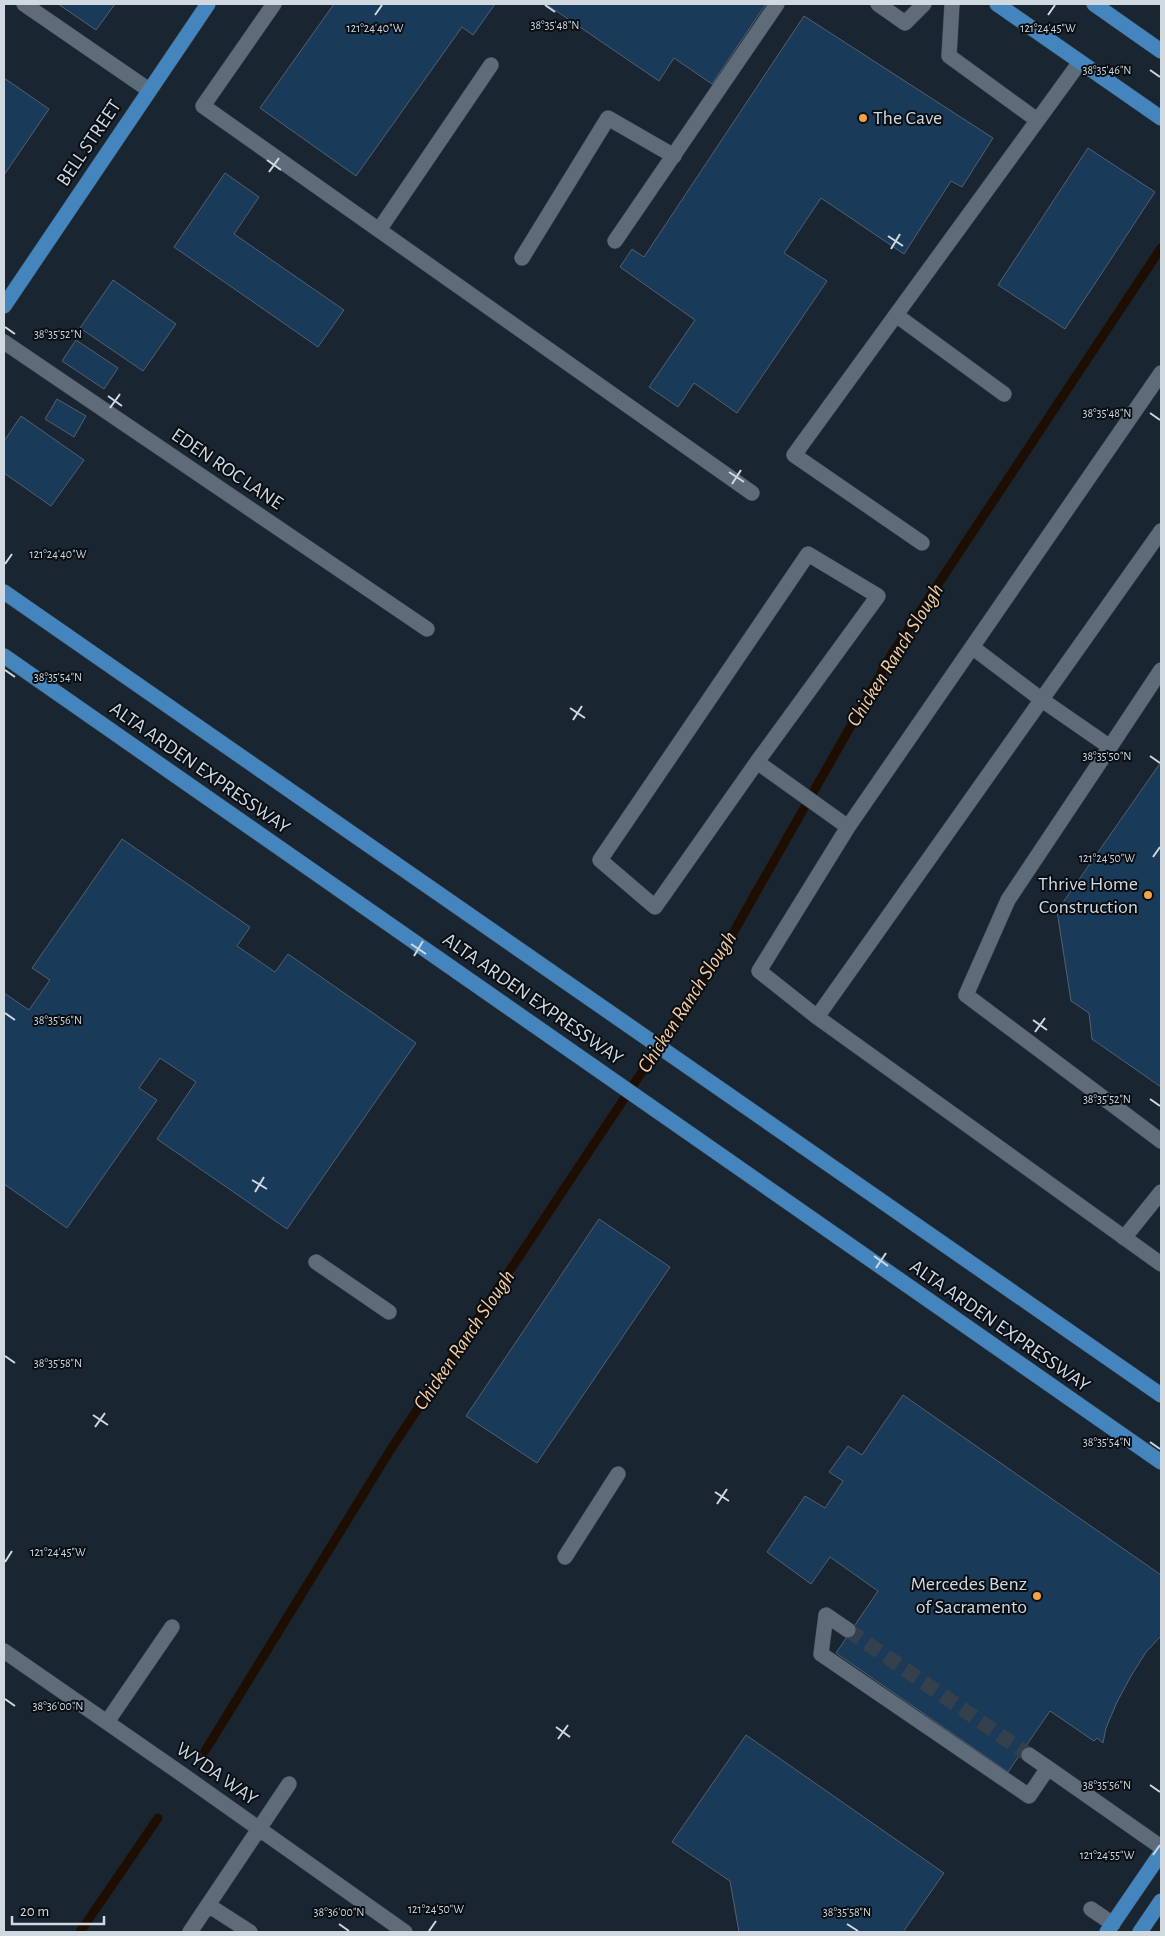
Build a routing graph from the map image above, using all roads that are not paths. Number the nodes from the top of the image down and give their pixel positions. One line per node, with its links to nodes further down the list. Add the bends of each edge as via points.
1 (24, 4): 13 (street)
2 (208, 4): 13 (main road, BELL STREET)
3 (274, 4): 17 (street, via 203,106)
4 (777, 4): 16 (street)
5 (878, 4): 6 (street, via 905,23)
6 (924, 4)
7 (952, 4): 15 (street, via 949,56)
8 (997, 4): 11 (main road)
9 (1094, 4): 10 (main road)
10 (1161, 51)
11 (1080, 62): 14 (main road); 15 (street)
12 (491, 65): 17 (street)
13 (149, 90): 20 (main road, BELL STREET)
14 (1161, 118)
15 (1037, 120): 21 (street)
16 (674, 156): 18 (street); 19 (street, via 608,118)
17 (379, 230): 25 (street)
18 (615, 241)
19 (522, 258)
20 (4, 306)
21 (896, 315): 24 (street); 27 (street, via 794,455)
22 (4, 342): 29 (street, EDEN ROC LANE)
23 (1161, 373): 30 (street)
24 (1004, 394)
25 (752, 493)
26 (1161, 531): 33 (street)
27 (922, 543)
28 (4, 592): 44 (main road, ALTA ARDEN EXPRESSWAY)
29 (428, 628)
30 (972, 647): 33 (street); 36 (street)
31 (4, 656): 45 (main road, ALTA ARDEN EXPRESSWAY)
32 (1161, 670): 34 (street)
33 (1042, 700): 34 (street); 37 (street)
34 (1110, 746): 38 (street, via 1008,900 966,994)
35 (757, 762): 35 (street, via 655,907 600,860 808,554 878,596); 36 (street)
36 (848, 826): 37 (street, via 759,972)
37 (817, 1017): 40 (street)
38 (1161, 1141)
39 (1161, 1192): 40 (street)
40 (1124, 1238): 42 (street)
41 (316, 1262): 43 (street)
42 (1161, 1264)
43 (389, 1312)
44 (1161, 1395)
45 (1161, 1462)
46 (618, 1474): 47 (street)
47 (565, 1557)
48 (172, 1627): 51 (street)
49 (848, 1630): 53 (street, via 826,1615 821,1654 1029,1796)
50 (4, 1650): 51 (street, WYDA WAY)
51 (107, 1722): 55 (street, WYDA WAY)
52 (1029, 1755): 53 (street)
53 (1048, 1768): 56 (street)
54 (289, 1784): 55 (street)
55 (260, 1829): 59 (street); 64 (street, WYDA WAY)
56 (1161, 1847)
57 (1161, 1853): 61 (main road)
58 (1161, 1901): 65 (main road)
59 (208, 1904): 62 (street); 63 (street)
60 (1091, 1909): 61 (street)
61 (1110, 1928)
62 (190, 1932)
63 (250, 1932)
64 (406, 1932)
65 (1140, 1932)

